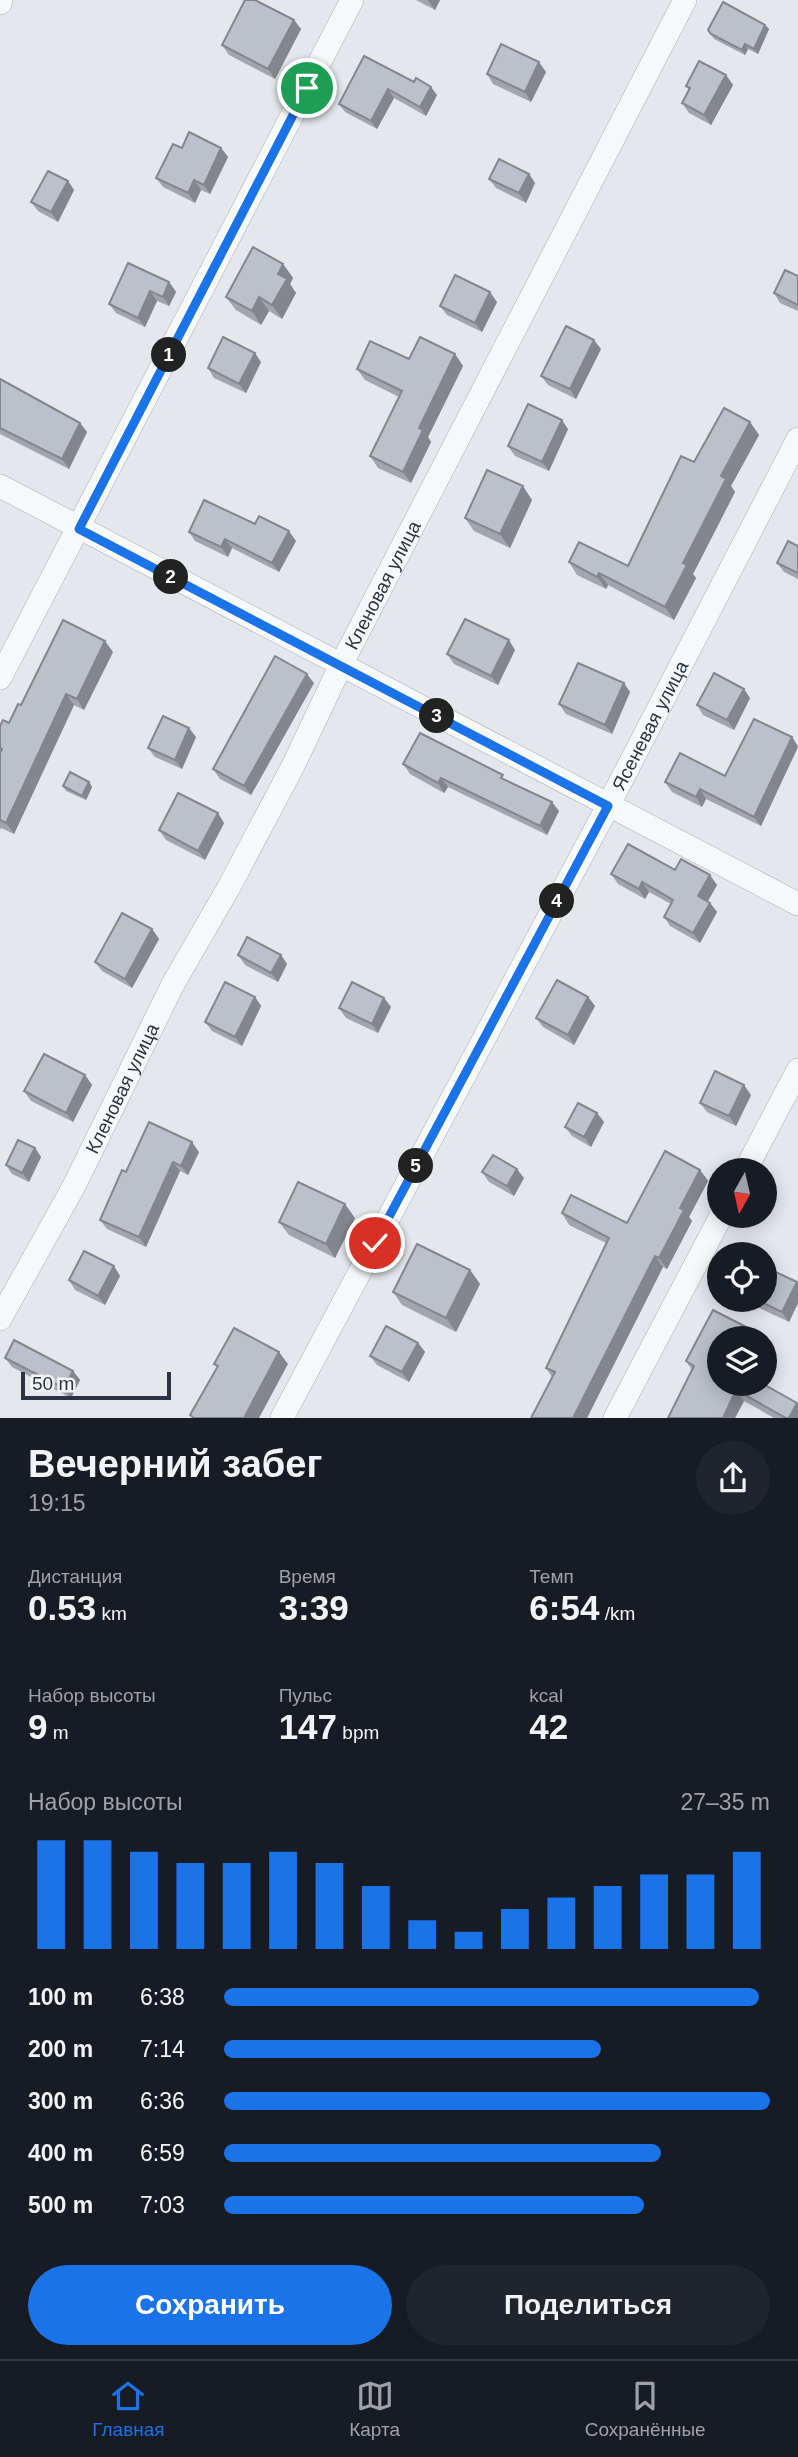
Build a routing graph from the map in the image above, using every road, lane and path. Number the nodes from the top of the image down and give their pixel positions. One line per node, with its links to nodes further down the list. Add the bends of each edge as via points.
1 (352, 0): 5 (street)
2 (685, 0): 6 (street, Кленовая улица)
3 (798, 439): 8 (street, Ясеневая улица)
4 (0, 486): 5 (street)
5 (79, 529): 6 (street); 7 (street)
6 (341, 665): 8 (street); 13 (street, Кленовая улица, via 236,875 173,984 74,1186)
7 (0, 678)
8 (608, 806): 9 (street); 14 (street, Ясеневая улица)
9 (798, 904)
10 (798, 1070): 11 (street)
11 (752, 1158)
12 (715, 1228): 15 (street)
13 (0, 1319)
14 (282, 1418)
15 (615, 1418)

